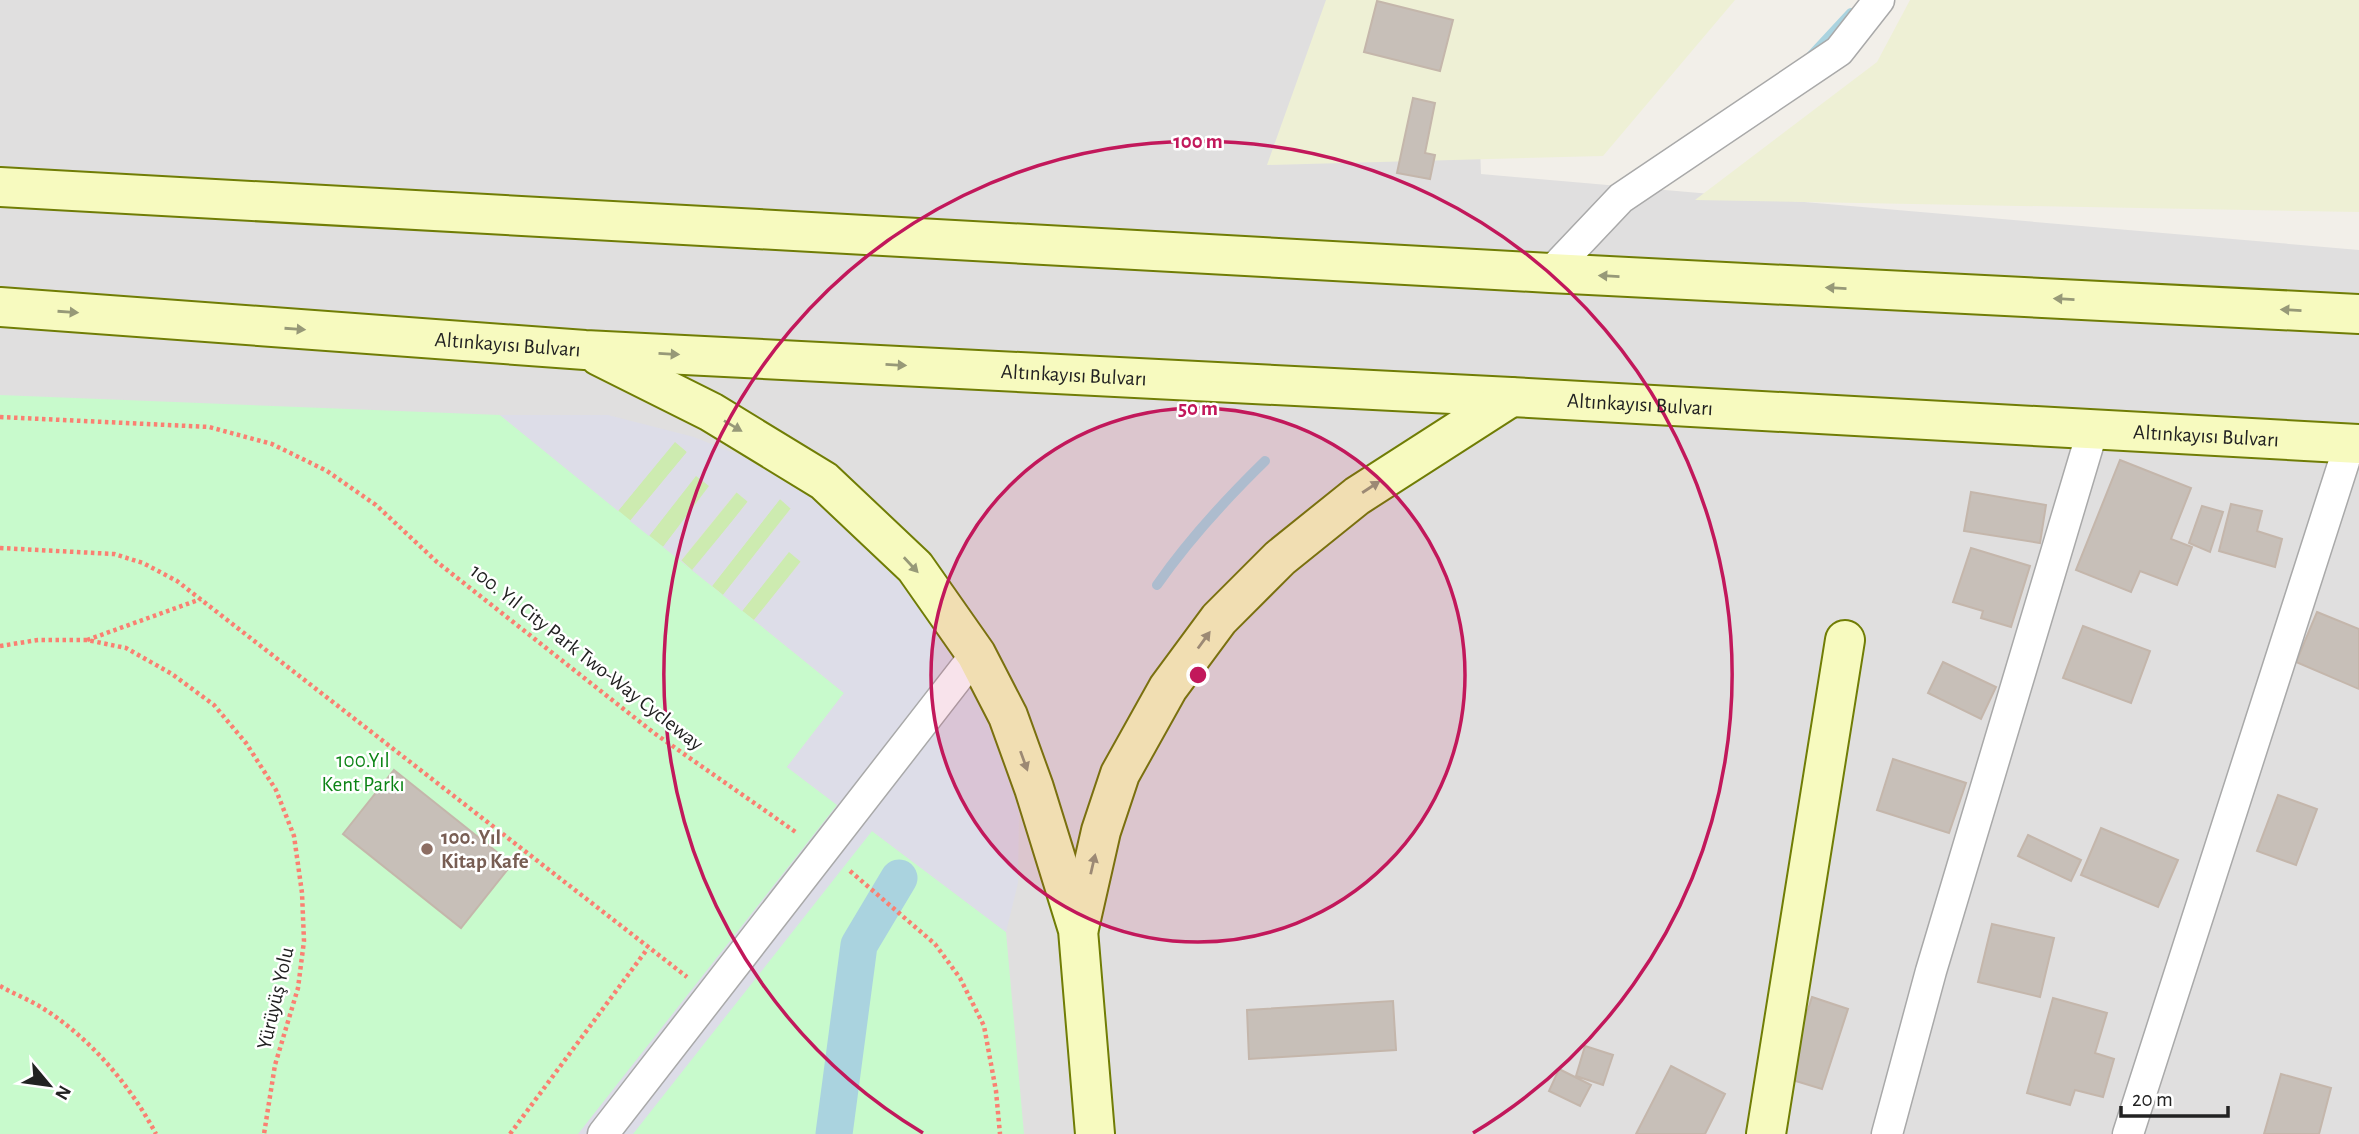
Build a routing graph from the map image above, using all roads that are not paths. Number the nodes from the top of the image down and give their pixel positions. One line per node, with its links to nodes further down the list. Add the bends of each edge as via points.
1 (1879, 0): 3 (street, via 1839,51 1621,198)
2 (0, 187): 3 (main road)
3 (1550, 273): 5 (main road, one-way to 3)
4 (0, 307): 6 (main road, Altınkayısı Bulvarı, one-way to 6)
5 (2359, 314)
6 (585, 349): 7 (main road, Altınkayısı Bulvarı, one-way to 7); 11 (main road, one-way to 11, via 711,412 824,481 915,567)
7 (1511, 397): 8 (main road, Altınkayısı Bulvarı); 12 (main road, one-way to 7, via 1101,831 1120,774 1168,688 1219,619 1280,558 1357,496)
8 (2093, 429): 9 (main road, Altınkayısı Bulvarı); 16 (street)
9 (2355, 444): 17 (street)
10 (1845, 640): 15 (main road)
11 (976, 654): 12 (main road, one-way to 12, via 1008,716); 13 (street)
12 (1078, 930): 14 (main road)
13 (603, 1134)
14 (1095, 1134)
15 (1766, 1134)
16 (1887, 1134)
17 (2128, 1134)

